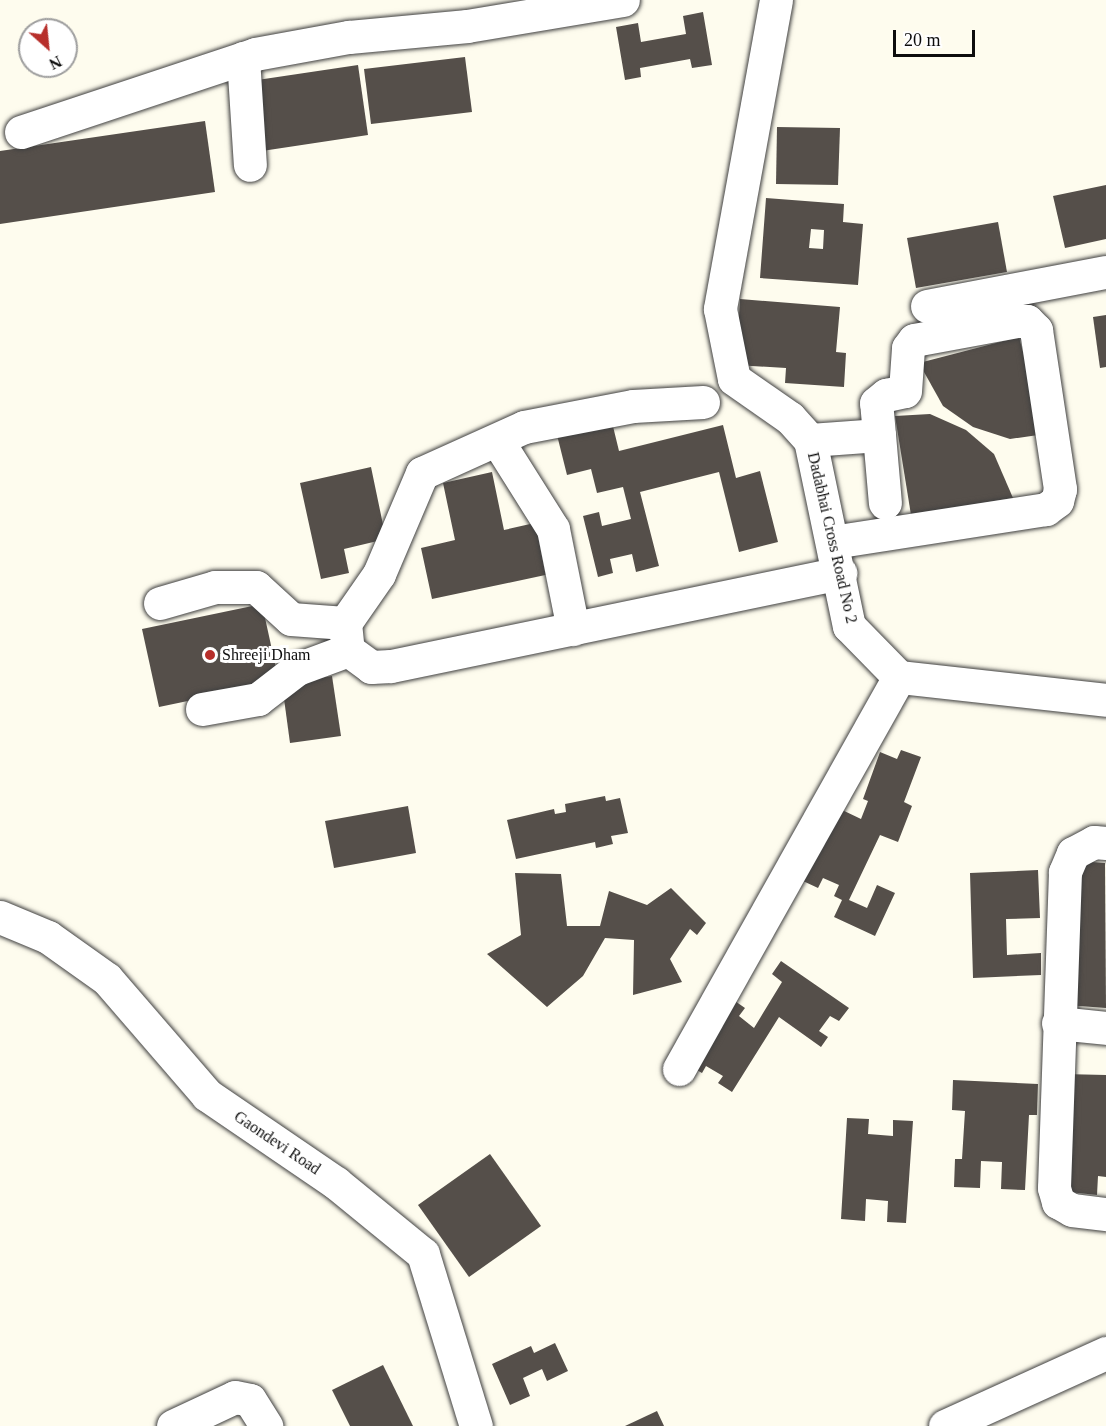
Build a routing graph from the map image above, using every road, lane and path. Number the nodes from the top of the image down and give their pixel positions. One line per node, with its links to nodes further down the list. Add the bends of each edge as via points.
1 (623, 0): 3 (street, via 467,26 349,38)
2 (776, 0): 11 (street, Dadabhai Cross Road No 2, via 720,309 734,379 790,418)
3 (243, 58): 4 (street); 5 (street)
4 (21, 132)
5 (250, 165)
6 (1106, 272): 7 (street)
7 (927, 306)
8 (703, 402): 9 (street, via 633,406 524,427)
9 (497, 440): 15 (street, via 553,529); 16 (street, via 422,473 379,574)
10 (869, 442): 11 (street); 12 (street); 13 (street, via 876,403 886,395 905,391 908,348 914,340 1027,321 1036,330 1060,489 1057,501 1046,509)
11 (812, 447): 13 (street, Dadabhai Cross Road No 2)
12 (885, 503)
13 (837, 558): 15 (street); 17 (street, Dadabhai Cross Road No 2, via 849,626)
14 (160, 603): 16 (street, via 215,586 256,587 291,619)
15 (573, 629): 16 (street, via 371,668)
16 (346, 637): 19 (street, via 258,699)
17 (899, 677): 18 (street); 24 (street)
18 (1106, 700)
19 (202, 709)
20 (1106, 843): 22 (street, via 1094,842 1073,853 1065,872)
21 (0, 917): 29 (street, Gaondevi Road, via 48,937 107,979 207,1095 336,1183 423,1254)
22 (1058, 1023): 23 (street); 25 (street, via 1054,1188 1058,1202 1072,1210)
23 (1106, 1028)
24 (678, 1069)
25 (1106, 1214)
26 (1106, 1353): 30 (street)
27 (173, 1426): 28 (street, via 235,1397 250,1400)
28 (266, 1426)
29 (476, 1426)
30 (945, 1426)

